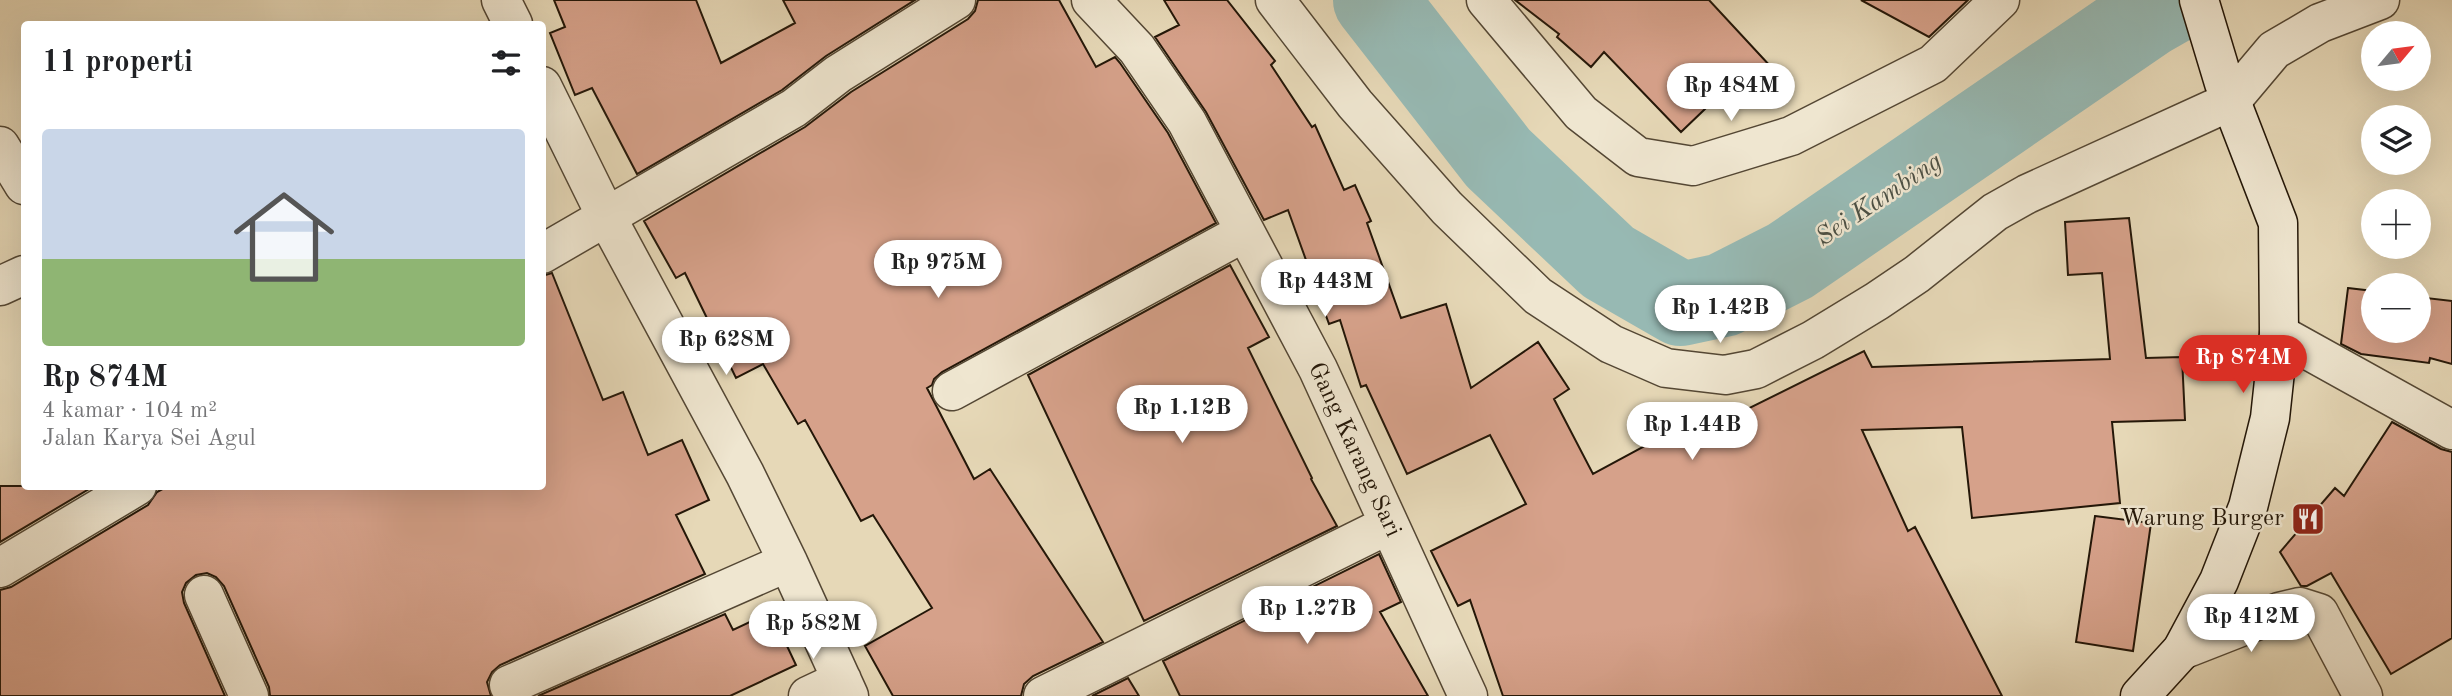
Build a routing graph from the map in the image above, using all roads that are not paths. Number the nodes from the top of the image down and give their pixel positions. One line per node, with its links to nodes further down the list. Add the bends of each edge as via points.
1 (501, 0): 9 (street)
2 (956, 0): 14 (street, via 838,74 794,108)
3 (1091, 0): 15 (street, Gang Karang Sari, via 1137,50 1188,122)
4 (1275, 0): 10 (street, via 1391,146 1538,296 1611,344 1666,368 1696,373 1725,375 1756,369 1813,341 1917,274 1995,212)
5 (1486, 0): 6 (street, via 1581,113 1638,156 1693,166 1791,136 1933,64)
6 (2000, 0)
7 (2199, 0): 10 (street)
8 (2380, 0): 10 (street, via 2320,23 2274,50)
9 (512, 21)
10 (2228, 92): 19 (street, via 2278,223)
11 (546, 94): 14 (street)
12 (0, 146): 13 (street)
13 (21, 180)
14 (607, 218): 16 (street); 24 (street)
15 (1245, 232): 20 (street); 23 (street, Gang Karang Sari, via 1318,369)
16 (546, 252)
17 (21, 276): 18 (street)
18 (0, 286)
19 (2279, 334): 21 (street); 27 (street, via 2270,418 2248,507 2219,581)
20 (952, 391)
21 (2452, 430)
22 (130, 490): 25 (street)
23 (1388, 525): 32 (street); 33 (street, Gang Karang Sari)
24 (788, 562): 28 (street); 29 (street)
25 (0, 568)
26 (204, 594): 30 (street)
27 (2182, 650): 34 (street); 35 (street, via 2300,607 2319,613)
28 (509, 685)
29 (846, 688): 31 (street)
30 (249, 696)
31 (808, 696)
32 (1042, 696)
33 (1468, 696)
34 (2140, 696)
35 (2363, 696)

